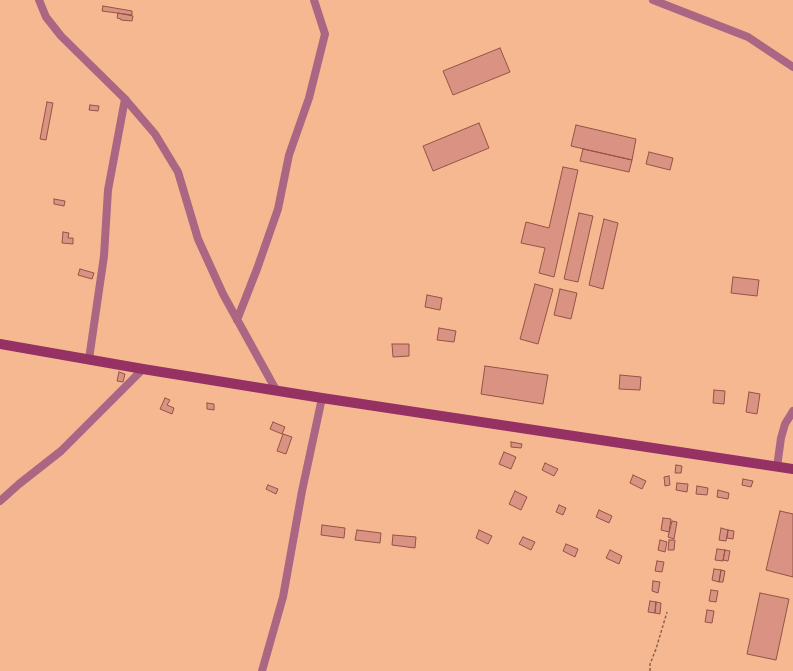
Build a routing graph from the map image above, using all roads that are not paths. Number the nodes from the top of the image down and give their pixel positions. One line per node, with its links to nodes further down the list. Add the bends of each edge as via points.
1 (39, 0): 5 (street, via 46,17 61,36)
2 (314, 0): 6 (street, via 325,34 309,98 288,155 278,209)
3 (653, 0): 4 (street, via 748,37)
4 (793, 67)
5 (125, 99): 6 (street, via 155,134 178,172 198,239); 8 (street, via 108,190 104,256)
6 (237, 320): 10 (street)
7 (0, 344): 8 (main road)
8 (89, 359): 9 (main road)
9 (143, 369): 10 (main road); 15 (street, via 61,450)
10 (276, 390): 11 (main road)
11 (322, 398): 13 (main road); 16 (street, via 283,597)
12 (793, 411): 13 (street, via 784,424)
13 (778, 467): 14 (main road)
14 (793, 469)
15 (0, 501)
16 (262, 671)

